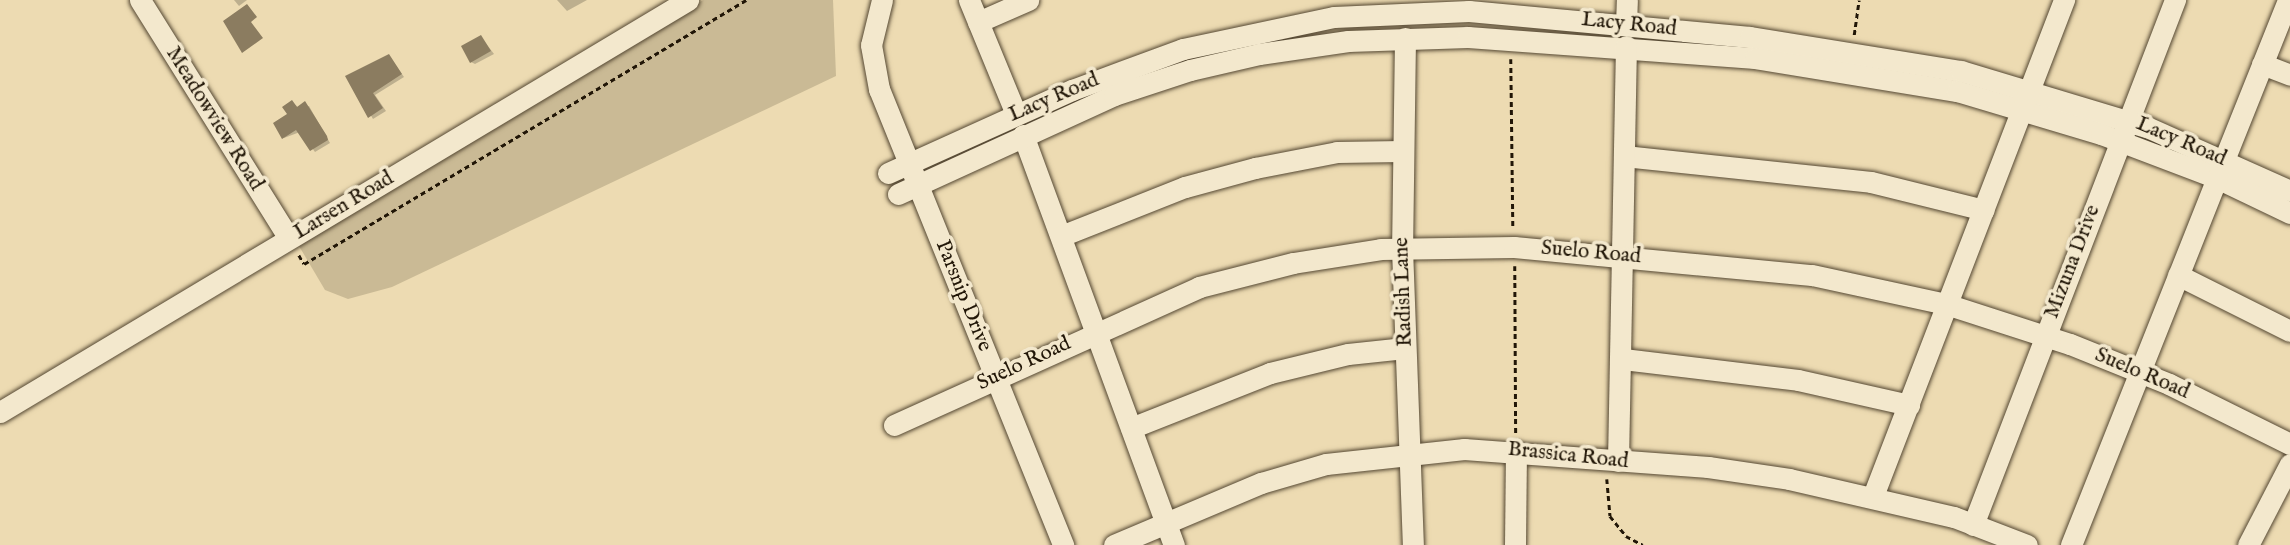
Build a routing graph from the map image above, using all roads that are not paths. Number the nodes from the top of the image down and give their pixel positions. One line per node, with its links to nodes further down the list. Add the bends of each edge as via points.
1 (139, 0): 34 (street, Meadowview Road)
2 (688, 0): 34 (street, Larsen Road)
3 (881, 0): 25 (street, Parsnip Drive, via 871,45 874,66)
4 (969, 0): 11 (street)
5 (1028, 0): 11 (street)
6 (1627, 0): 12 (street)
7 (2064, 0): 17 (street)
8 (2175, 0): 20 (street, Mizuna Drive)
9 (2288, 0): 15 (street)
10 (1400, 6): 12 (street, Lacy Road); 19 (street, Lacy Road, via 1183,49)
11 (978, 22): 19 (street)
12 (1626, 25): 17 (street, Lacy Road, via 1891,57)
13 (1405, 38): 14 (street, Lacy Road, via 1492,37); 21 (street, Lacy Road, via 1328,43 1210,64 1124,91); 23 (street, Radish Lane)
14 (1626, 46): 18 (street, Lacy Road, via 1755,58 1890,79); 24 (street)
15 (2262, 64): 16 (street); 26 (street)
16 (2290, 75)
17 (2032, 89): 18 (street); 20 (street, Lacy Road)
18 (2024, 109): 22 (street, Lacy Road); 31 (street)
19 (1016, 114): 25 (street, Lacy Road)
20 (2128, 120): 22 (street, Mizuna Drive); 26 (street, Lacy Road)
21 (1023, 135): 28 (street, Lacy Road); 33 (street)
22 (2120, 141): 26 (street, Lacy Road); 41 (street, Mizuna Drive)
23 (1402, 151): 33 (street, via 1336,152 1255,168 1185,187); 35 (street, Radish Lane)
24 (1624, 156): 31 (street, via 1871,182); 36 (street)
25 (909, 164): 27 (street, Lacy Road); 28 (street, Parsnip Drive)
26 (2220, 169): 29 (street, Lacy Road); 32 (street, Lacy Road); 37 (street)
27 (888, 173)
28 (919, 184): 30 (street, Lacy Road); 45 (street, Parsnip Drive)
29 (2290, 191)
30 (898, 194)
31 (1984, 210): 38 (street)
32 (2290, 213)
33 (1061, 236): 39 (street)
34 (289, 238): 47 (street, Larsen Road)
35 (1402, 248): 36 (street, Suelo Road, via 1514,247); 39 (street, Suelo Road, via 1250,273 1199,287); 42 (street, Radish Lane)
36 (1624, 256): 38 (street, Suelo Road, via 1812,275); 43 (street)
37 (2178, 275): 40 (street); 44 (street)
38 (1946, 304): 41 (street, Suelo Road); 46 (street)
39 (1095, 331): 45 (street, Suelo Road); 49 (street)
40 (2290, 331)
41 (2044, 335): 44 (street, Suelo Road); 57 (street, Mizuna Drive)
42 (1405, 348): 49 (street, via 1348,354 1270,373); 52 (street, Radish Lane)
43 (1623, 359): 46 (street, via 1798,380); 53 (street)
44 (2141, 373): 51 (street, Suelo Road); 64 (street)
45 (996, 378): 48 (street, Suelo Road); 58 (street, Parsnip Drive)
46 (1909, 405): 55 (street)
47 (0, 412)
48 (894, 425)
49 (1131, 428): 56 (street)
50 (1516, 441): 52 (street, Brassica Road); 53 (street, Brassica Road); 62 (street)
51 (2290, 444)
52 (1409, 452): 56 (street, Brassica Road, via 1298,472); 61 (street, Radish Lane)
53 (1614, 461): 55 (street, Brassica Road, via 1708,467)
54 (2290, 464): 65 (street)
55 (1873, 496): 57 (street, Brassica Road)
56 (1166, 523): 59 (street, Brassica Road); 60 (street)
57 (1973, 525): 63 (street, Brassica Road)
58 (1063, 545)
59 (1114, 545)
60 (1174, 545)
61 (1413, 545)
62 (1515, 545)
63 (2027, 545)
64 (2071, 545)
65 (2248, 545)

